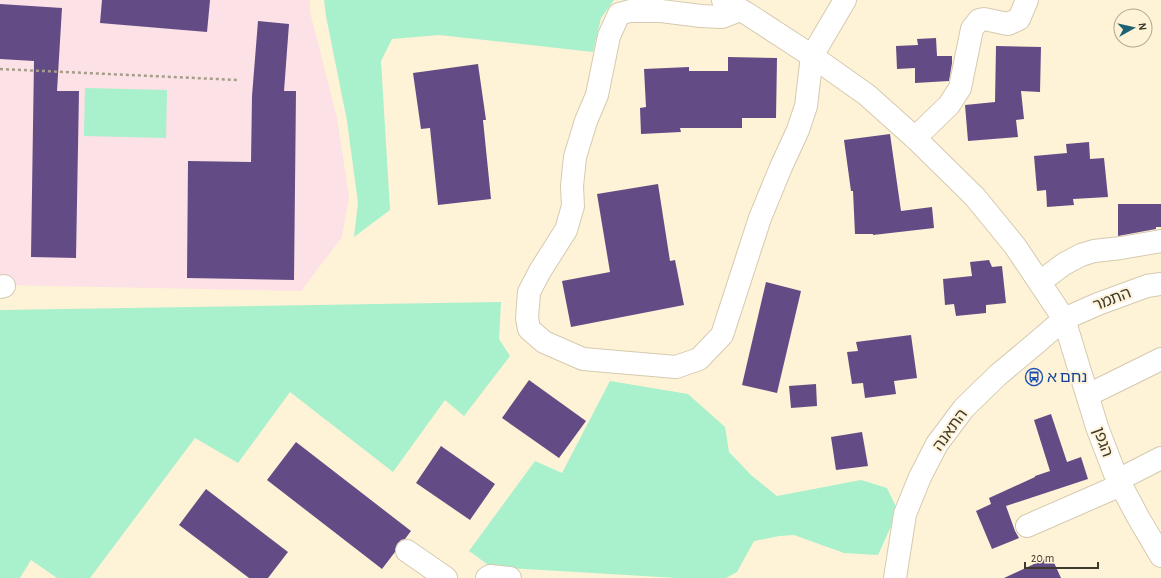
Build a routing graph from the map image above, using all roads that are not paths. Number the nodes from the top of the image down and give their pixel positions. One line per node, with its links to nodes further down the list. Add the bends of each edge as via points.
1 (846, 0): 4 (street)
2 (1027, 0): 5 (street, via 1019,19 1008,24 978,20 972,29 960,88 949,105)
3 (731, 5): 4 (street, הגפן); 4 (street, via 722,17 661,11 630,11 619,14 609,36 597,95 575,157 572,206 566,230 529,292 529,329 544,342 583,359 676,367 698,358 722,335 760,218 806,106)
4 (812, 56): 5 (street, הגפן, via 867,95)
5 (915, 138): 7 (street, הגפן, via 975,197 1015,246)
6 (1161, 241): 7 (street, via 1081,255)
7 (1040, 282): 9 (street, הגפן)
8 (1161, 284): 9 (street, התמר, via 1147,286)
9 (1064, 319): 11 (street, הגפן); 16 (street, התאנה, via 998,375 964,408 937,444 905,514)
10 (1161, 359): 11 (street)
11 (1088, 395): 13 (street, הגפן, via 1097,427)
12 (1161, 458): 13 (street)
13 (1120, 483): 14 (street); 17 (street, הגפן)
14 (1027, 526)
15 (407, 551): 18 (street)
16 (899, 555): 21 (street, התאנה); 22 (street)
17 (1161, 556)
18 (446, 578)
19 (487, 578): 20 (street)
20 (510, 578)
21 (895, 578)
22 (910, 578)

